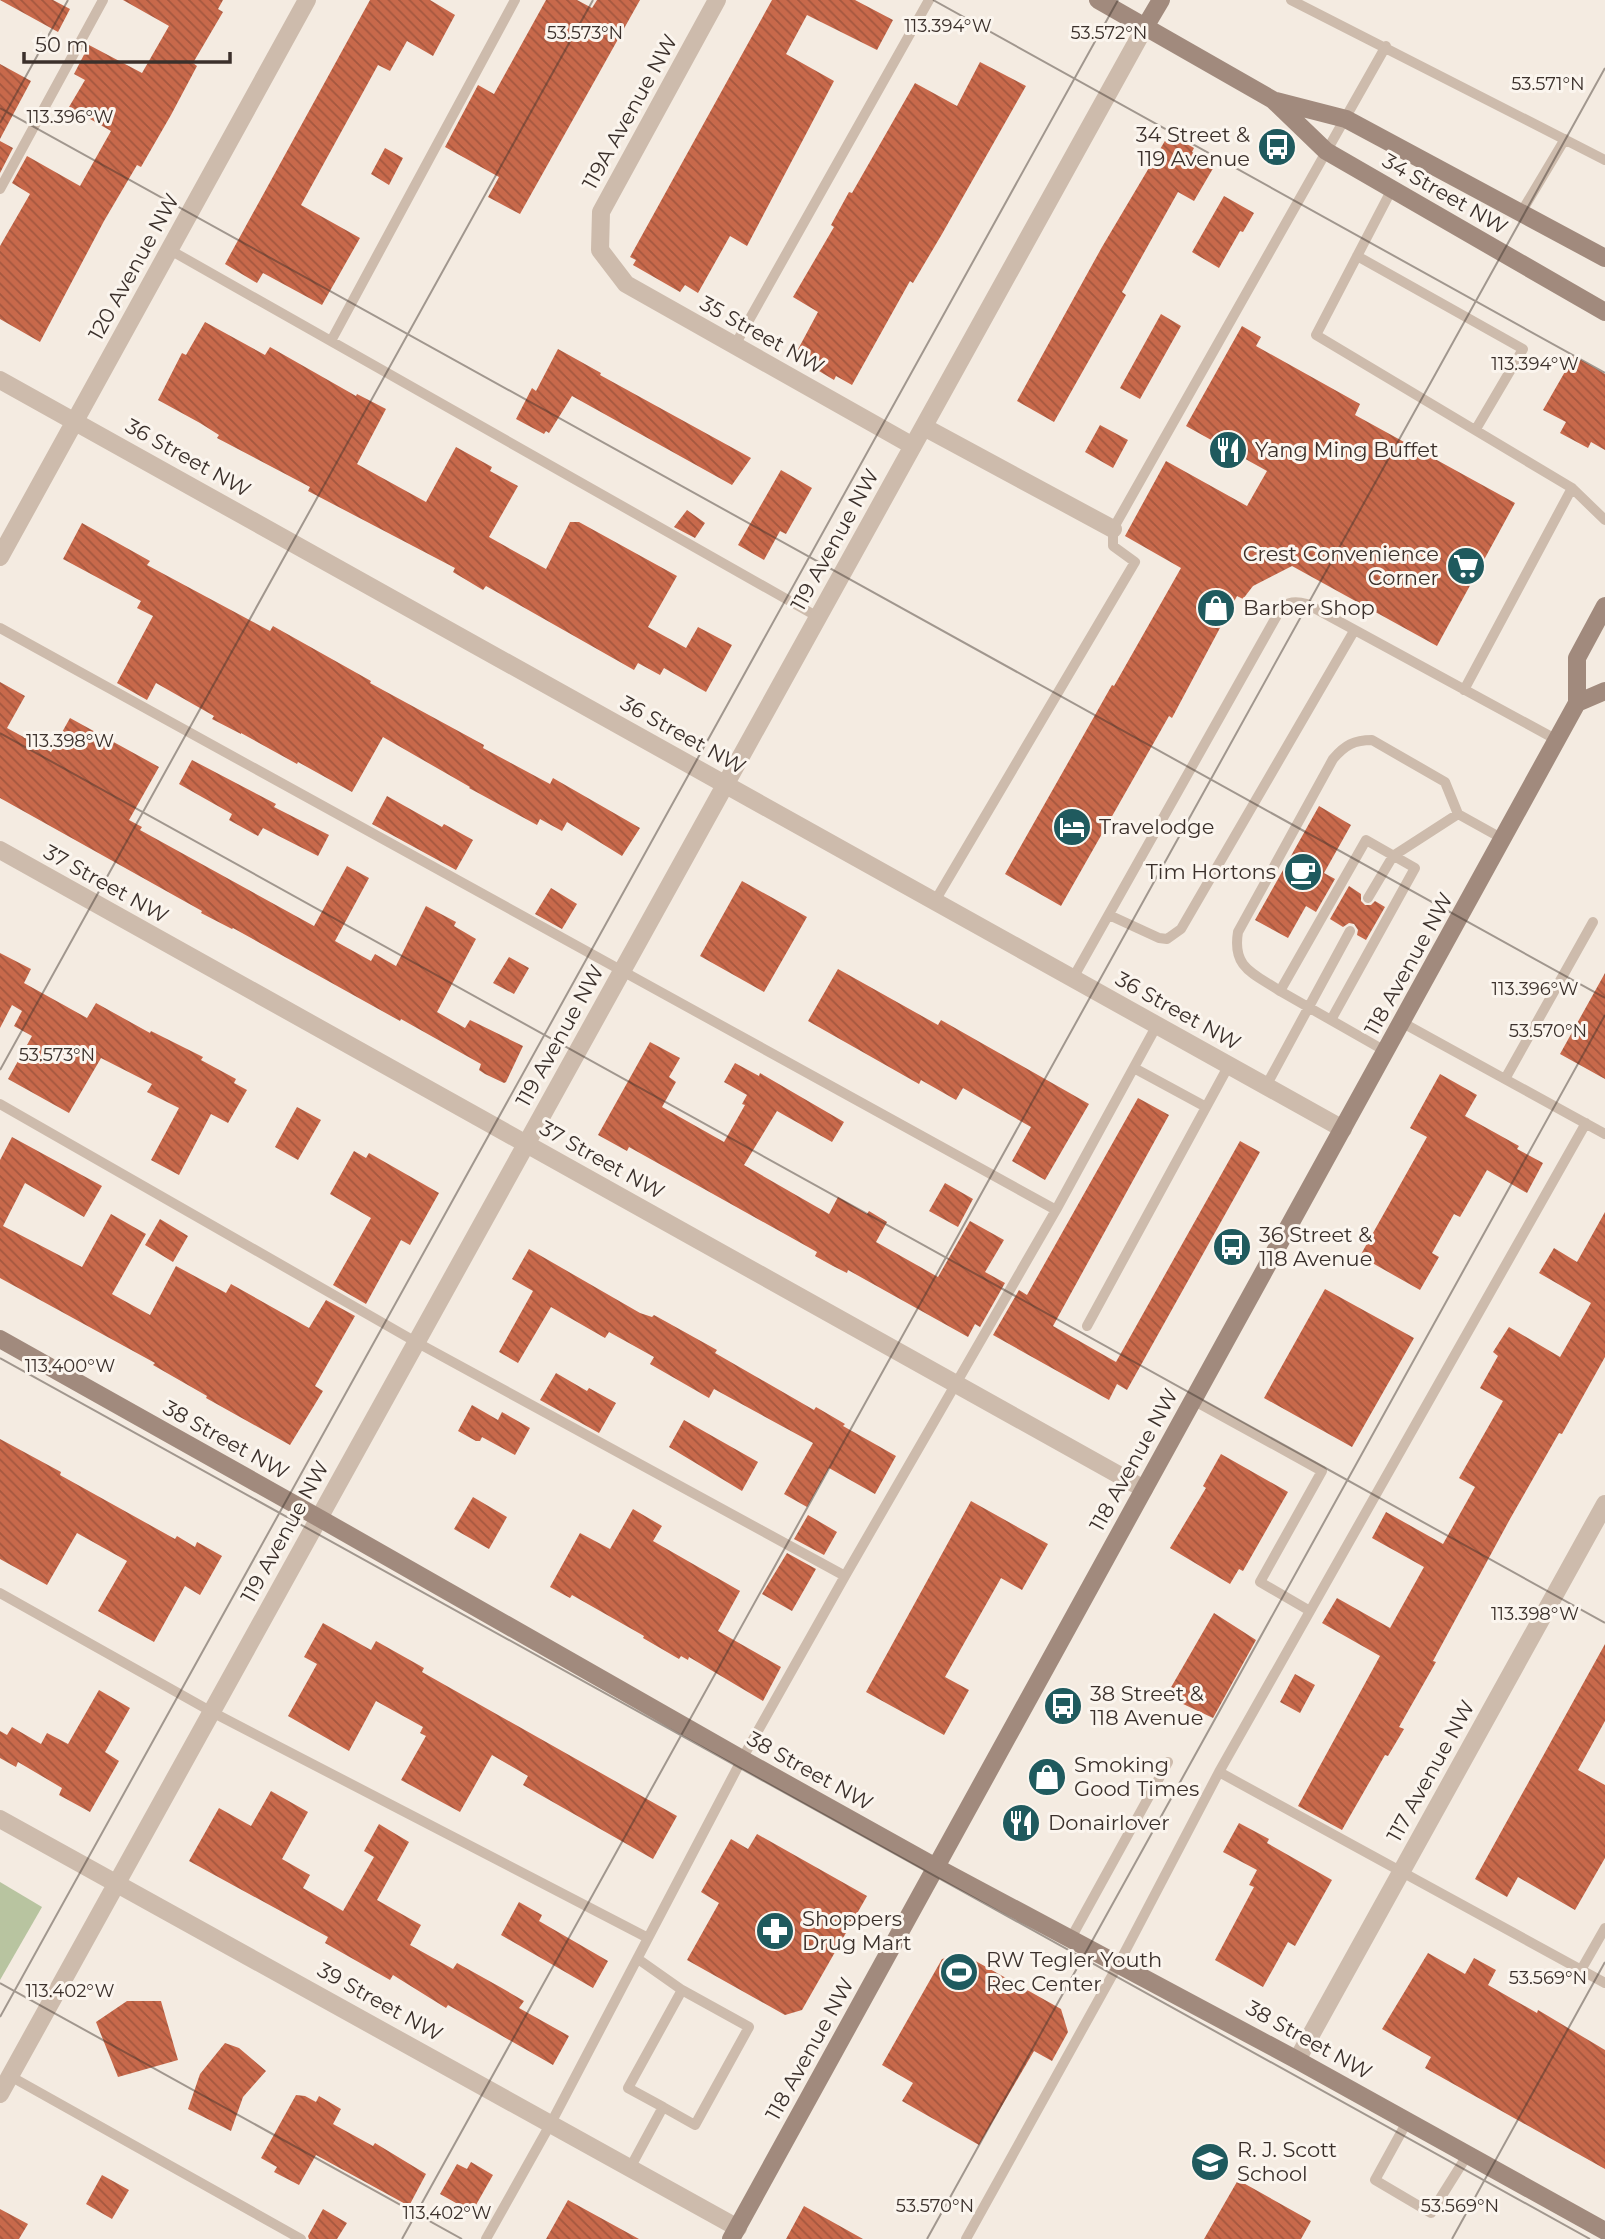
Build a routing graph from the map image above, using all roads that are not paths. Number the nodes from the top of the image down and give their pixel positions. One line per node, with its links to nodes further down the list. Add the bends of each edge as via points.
1 (103, 0): 16 (lane)
2 (307, 0): 19 (street, 120 Avenue NW)
3 (515, 0): 24 (lane)
4 (717, 0): 20 (street, 119A Avenue NW, via 601,212)
5 (929, 0): 25 (lane)
6 (1098, 0): 9 (street, 34 Street NW)
7 (1161, 0): 9 (street, 119 Avenue NW)
8 (1291, 0): 10 (lane)
9 (1145, 27): 11 (street, 34 Street NW); 28 (street, 119 Avenue NW)
10 (1386, 47): 12 (lane); 13 (lane)
11 (1273, 100): 12 (street, 34 Street NW); 14 (street, 34 Street NW)
12 (1346, 119): 14 (lane); 18 (street, 34 Street NW)
13 (1565, 139): 15 (lane); 18 (lane)
14 (1326, 151): 17 (street, 34 Street NW); 33 (lane)
15 (1605, 160)
16 (0, 188)
17 (1392, 189): 21 (lane); 23 (street, 34 Street NW)
18 (1522, 211): 22 (street, 34 Street NW)
19 (170, 250): 24 (lane); 27 (street, 120 Avenue NW)
20 (600, 250): 25 (street, 35 Street NW, via 626,284)
21 (1357, 256): 29 (lane, via 1316,335); 29 (lane, via 1523,349)
22 (1605, 258)
23 (1605, 312)
24 (331, 341): 36 (lane)
25 (735, 345): 30 (street, 35 Street NW)
26 (0, 380): 27 (street, 36 Street NW)
27 (75, 422): 34 (street, 120 Avenue NW); 43 (street, 36 Street NW)
28 (924, 427): 30 (street, 119 Avenue NW); 33 (street)
29 (1476, 429): 31 (lane)
30 (913, 446): 36 (street, 119 Avenue NW)
31 (1572, 488): 32 (lane); 39 (lane)
32 (1605, 520)
33 (1113, 528): 49 (lane, via 1113,546 1135,562)
34 (0, 557)
35 (1605, 606): 41 (street, 118 Avenue NW, via 1577,657)
36 (818, 617): 43 (street, 119 Avenue NW)
37 (0, 628): 53 (lane)
38 (1354, 631): 39 (lane); 50 (lane, via 1181,929 1167,939 1159,938); 50 (lane, via 1307,604 1285,604)
39 (1464, 690): 42 (lane)
40 (1605, 691): 41 (street)
41 (1577, 703): 42 (street, 118 Avenue NW)
42 (1557, 740): 45 (street, 118 Avenue NW)
43 (725, 784): 49 (street, 36 Street NW); 53 (street, 119 Avenue NW)
44 (1458, 814): 45 (lane); 47 (lane); 55 (lane, via 1445,782 1373,740 1345,745 1333,758 1238,932 1238,957 1245,968)
45 (1503, 839): 58 (street, 118 Avenue NW)
46 (0, 850): 70 (street, 37 Street NW)
47 (1393, 856): 48 (lane); 55 (lane, via 1366,840); 57 (lane, via 1415,868)
48 (1368, 898)
49 (934, 901): 54 (street, 36 Street NW)
50 (1109, 915): 54 (lane)
51 (1593, 922): 63 (lane)
52 (1350, 931): 56 (lane)
53 (621, 972): 70 (street, 119 Avenue NW); 71 (lane)
54 (1073, 978): 59 (street, 36 Street NW)
55 (1280, 991): 56 (lane)
56 (1309, 1008): 57 (lane); 64 (lane)
57 (1332, 1020): 60 (lane)
58 (1403, 1023): 60 (street, 118 Avenue NW); 63 (lane)
59 (1157, 1025): 61 (street, 36 Street NW); 62 (lane)
60 (1387, 1052): 68 (street, 118 Avenue NW)
61 (1229, 1065): 64 (street, 36 Street NW); 66 (lane)
62 (1133, 1068): 66 (lane); 71 (lane)
63 (1505, 1079): 67 (lane)
64 (1266, 1086): 68 (street, 36 Street NW)
65 (0, 1104): 74 (lane)
66 (1206, 1107): 72 (lane)
67 (1586, 1123): 69 (lane); 82 (lane)
68 (1343, 1129): 76 (street, 118 Avenue NW)
69 (1605, 1134)
70 (526, 1143): 74 (street, 119 Avenue NW); 75 (street, 37 Street NW)
71 (1056, 1210): 75 (lane)
72 (1087, 1326)
73 (0, 1339): 79 (street, 38 Street NW)
74 (416, 1342): 79 (street, 119 Avenue NW); 80 (lane)
75 (957, 1384): 77 (street, 37 Street NW); 80 (lane)
76 (1193, 1400): 77 (street, 118 Avenue NW); 82 (lane, via 1322,1471 1260,1582)
77 (1144, 1489): 88 (street, 118 Avenue NW)
78 (1605, 1504): 89 (street, 117 Avenue NW)
79 (319, 1518): 83 (street, 119 Avenue NW); 84 (street, 38 Street NW)
80 (845, 1576): 84 (lane)
81 (0, 1593): 83 (lane)
82 (1310, 1611): 86 (lane)
83 (212, 1712): 90 (street, 119 Avenue NW); 92 (lane)
84 (742, 1759): 88 (street, 38 Street NW); 92 (lane)
85 (1168, 1762): 93 (lane)
86 (1219, 1772): 89 (lane); 95 (lane)
87 (0, 1819): 90 (street, 39 Street NW)
88 (936, 1867): 93 (street, 38 Street NW); 108 (street, 118 Avenue NW)
89 (1401, 1872): 96 (lane); 99 (street, 117 Avenue NW)
90 (117, 1882): 100 (street, 119 Avenue NW); 104 (street, 39 Street NW)
91 (1605, 1928): 96 (lane)
92 (648, 1938): 94 (lane)
93 (1071, 1938): 95 (street, 38 Street NW)
94 (638, 1959): 98 (lane); 104 (lane)
95 (1119, 1963): 99 (street, 38 Street NW); 111 (lane)
96 (1581, 1970): 97 (lane)
97 (1605, 1983)
98 (682, 1990): 102 (lane, via 628,2088); 102 (lane, via 749,2027 695,2124)
99 (1297, 2060): 103 (street, 38 Street NW)
100 (10, 2076): 101 (street, 119 Avenue NW); 109 (lane)
101 (0, 2094)
102 (663, 2107): 106 (lane)
103 (1408, 2120): 105 (street, 38 Street NW); 105 (lane, via 1375,2180 1432,2213)
104 (551, 2123): 106 (street, 39 Street NW); 110 (lane)
105 (1468, 2154): 107 (street, 38 Street NW)
106 (630, 2168): 108 (street, 39 Street NW)
107 (1605, 2231)
108 (735, 2233)
109 (301, 2239)
110 (486, 2239)
111 (966, 2239)

